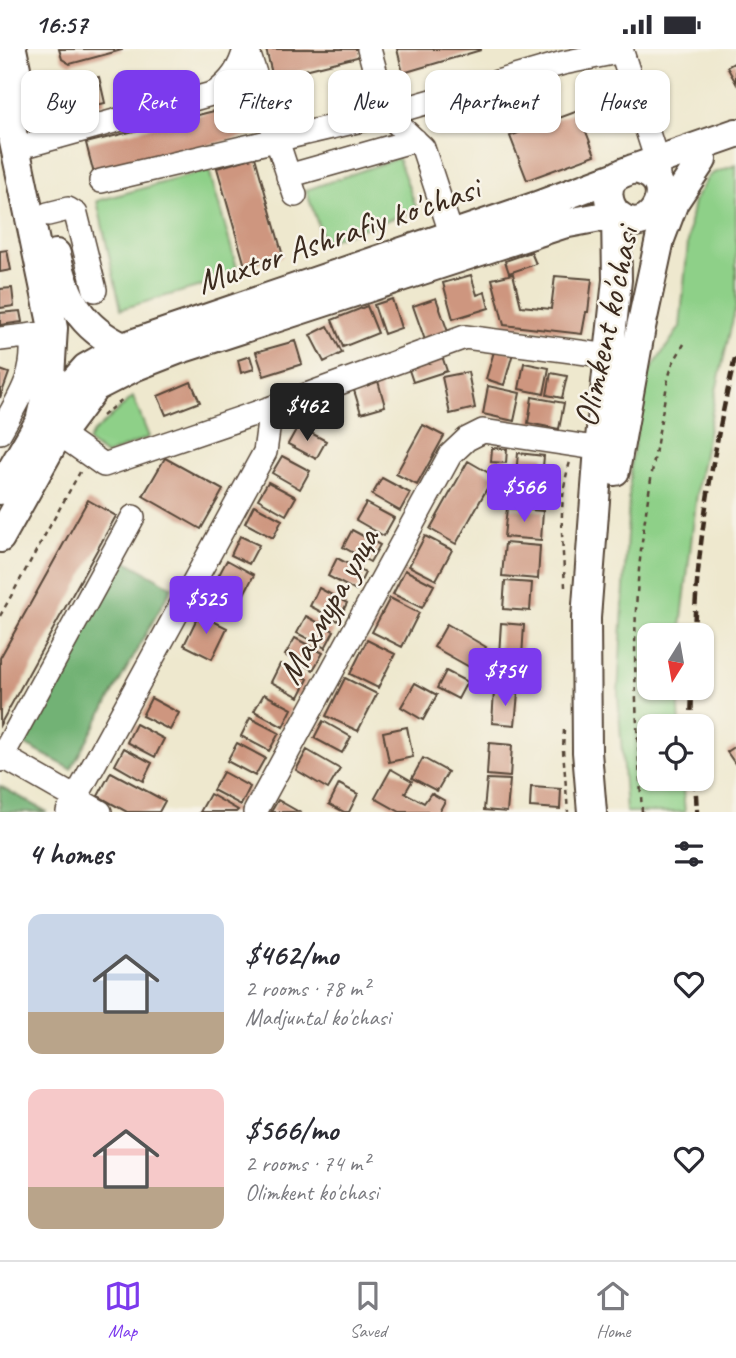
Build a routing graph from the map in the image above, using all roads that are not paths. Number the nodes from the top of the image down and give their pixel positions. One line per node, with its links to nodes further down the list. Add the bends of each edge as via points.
1 (12, 49): 13 (main road)
2 (246, 49): 11 (street); 13 (street, via 237,72 215,93)
3 (369, 49): 5 (street)
4 (621, 50): 7 (street); 15 (street)
5 (375, 70)
6 (0, 75): 25 (main road)
7 (411, 107)
8 (328, 128): 11 (street)
9 (407, 133): 12 (street)
10 (736, 137): 14 (main road, Muxtor Ashrafiy ko'chasi); 15 (main road, Muxtor Ashrafiy ko'chasi)
11 (275, 140): 12 (street, via 291,186); 16 (street)
12 (415, 140): 20 (street, via 423,148)
13 (32, 144): 17 (main road)
14 (702, 160): 15 (main road, Muxtor Ashrafiy ko'chasi); 21 (main road, Olimkent ko'chasi, via 674,202)
15 (645, 179): 18 (main road, Olimkent ko'chasi, via 609,191); 18 (main road, Muxtor Ashrafiy ko'chasi, via 655,211 640,221); 20 (main road, Muxtor Ashrafiy ko'chasi); 21 (main road)
16 (101, 181)
17 (48, 214): 23 (main road); 24 (street, via 68,209 76,213)
18 (616, 214): 19 (main road, Muxtor Ashrafiy ko'chasi); 22 (main road, Olimkent ko'chasi)
19 (564, 224): 22 (main road, via 597,231); 29 (main road, Muxtor Ashrafiy ko'chasi)
20 (452, 236): 27 (main road, Muxtor Ashrafiy ko'chasi)
21 (660, 239): 33 (main road, Olimkent ko'chasi)
22 (616, 258): 28 (main road, Olimkent ko'chasi)
23 (64, 286): 27 (main road, via 92,327); 29 (main road)
24 (95, 290)
25 (46, 332): 26 (street); 29 (main road); 31 (street, via 34,354 26,386); 32 (main road)
26 (0, 339)
27 (123, 347): 29 (main road, Muxtor Ashrafiy ko'chasi)
28 (610, 356): 30 (street, via 465,337); 33 (main road, Olimkent ko'chasi)
29 (90, 378): 32 (main road)
30 (271, 408): 32 (street, via 104,465); 38 (street, via 265,452)
31 (0, 432)
32 (59, 434): 34 (main road); 36 (main road)
33 (597, 448): 40 (street, Махмура улца, via 483,431 450,455); 41 (main road, Olimkent ko'chasi, via 585,652); 42 (main road, Olimkent ko'chasi, via 606,552 602,654)
34 (0, 490)
35 (133, 517): 37 (street)
36 (0, 538)
37 (1, 758): 38 (street)
38 (72, 805): 39 (street)
39 (100, 812)
40 (256, 812)
41 (592, 812)
42 (608, 812)

